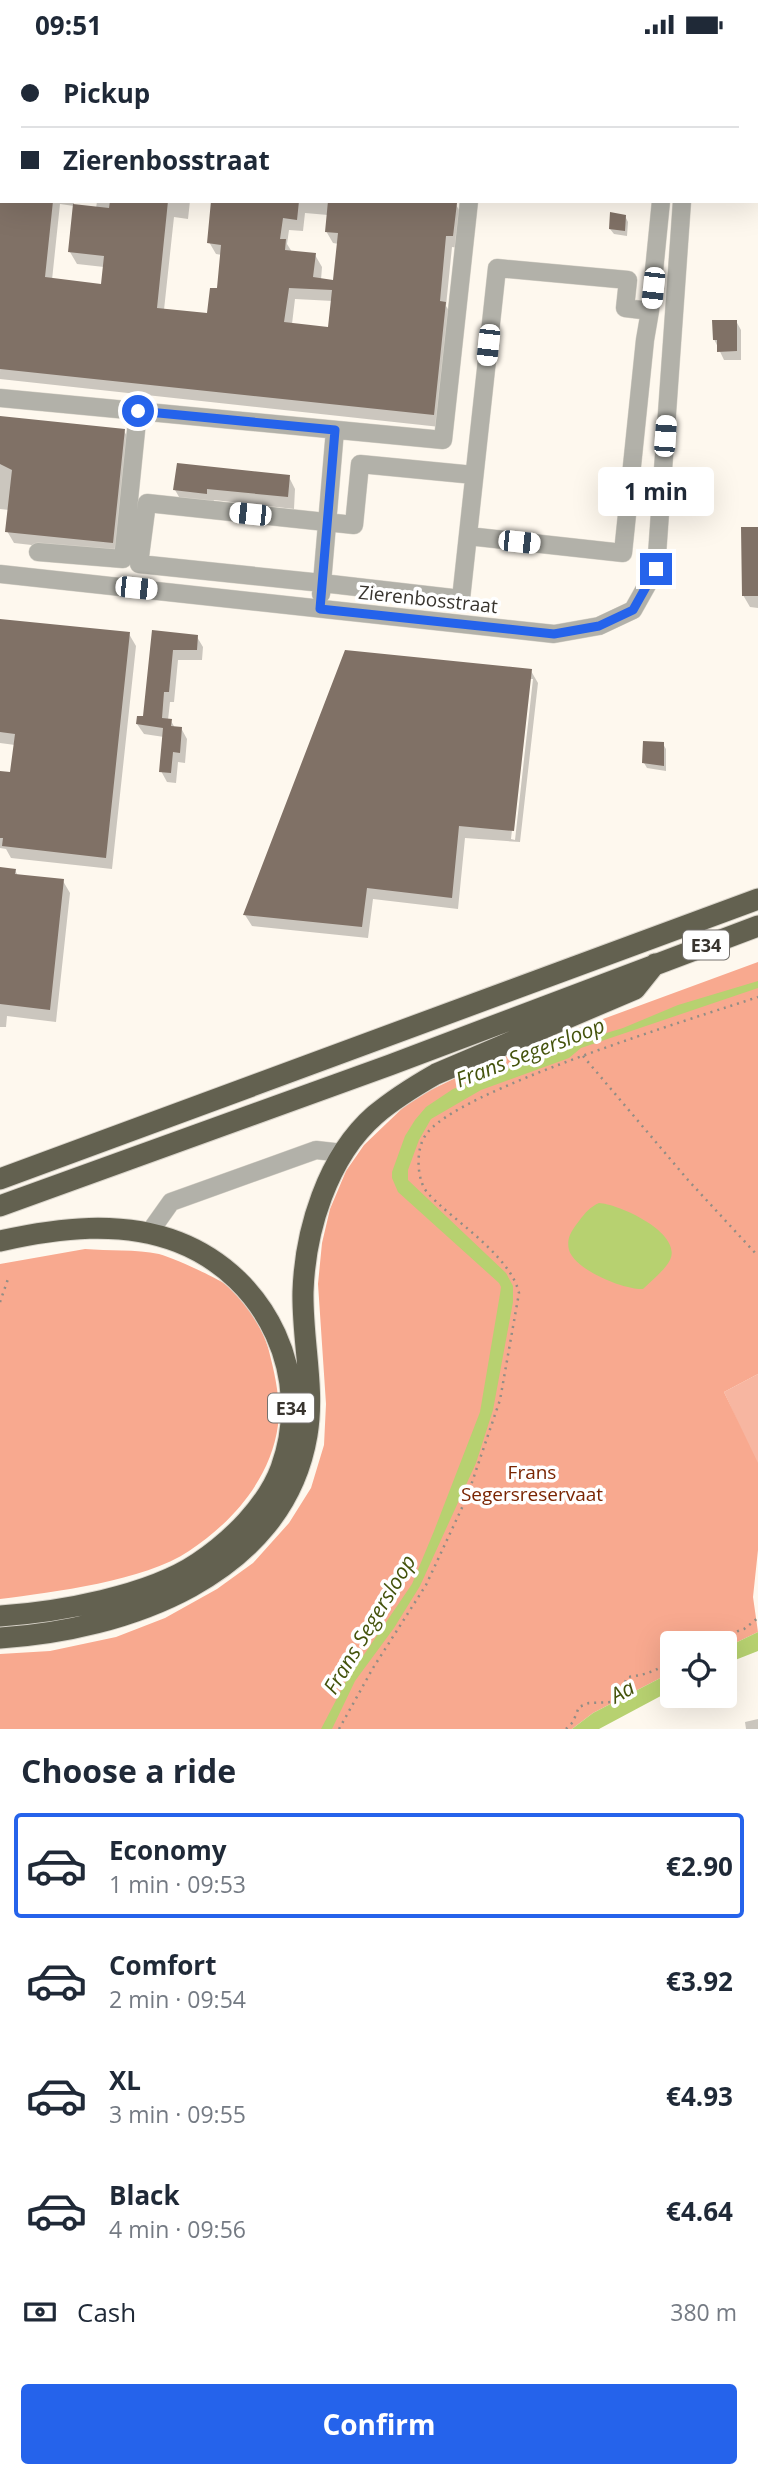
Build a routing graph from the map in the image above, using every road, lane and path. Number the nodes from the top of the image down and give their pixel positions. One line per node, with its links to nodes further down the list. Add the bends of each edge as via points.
1 (469, 203): 7 (street, via 443,440)
2 (662, 203): 4 (street)
3 (682, 203): 18 (street, Zierenbosstraat, via 656,569 633,610 599,626 554,634)
4 (650, 310): 8 (street, via 625,308 628,281 497,268); 10 (street, via 623,554)
5 (0, 398): 6 (street)
6 (138, 411): 7 (street); 11 (street, via 123,559)
7 (335, 430): 9 (street)
8 (474, 475): 9 (street, via 360,464 354,524); 10 (street)
9 (327, 522): 12 (street, via 147,503); 14 (street)
10 (468, 536): 16 (street)
11 (38, 552)
12 (139, 564): 14 (street); 15 (street)
13 (0, 574): 15 (street, Zierenbosstraat)
14 (322, 583): 16 (street); 17 (street)
15 (136, 588): 17 (street, Zierenbosstraat)
16 (461, 599): 18 (street)
17 (320, 609): 18 (street, Zierenbosstraat)
18 (458, 624)
19 (758, 899): 25 (highway, E34)
20 (758, 926): 21 (highway, E34)
21 (655, 964): 24 (highway, E34, via 635,989 436,1074 407,1091 373,1117); 26 (highway, E34)
22 (758, 997): 23 (path)
23 (583, 1056): 29 (path); 37 (path, via 484,1095 432,1128 421,1145 420,1175 427,1192 504,1264 517,1281 519,1293 500,1401 467,1497 426,1585)
24 (343, 1153): 27 (street, via 316,1150 171,1202); 35 (highway, E34, via 323,1193 308,1241 303,1292 307,1436 297,1472 277,1511 231,1559 165,1601 80,1628)
25 (0, 1179)
26 (0, 1206)
27 (149, 1233): 28 (highway, E34, via 94,1228); 32 (highway, E34, via 219,1264 251,1293 271,1325 286,1360 292,1400 290,1436 280,1470 253,1513 198,1564 154,1586 99,1601)
28 (0, 1241)
29 (758, 1256)
30 (8, 1279): 31 (path)
31 (0, 1302)
32 (0, 1616)
33 (758, 1618): 34 (path)
34 (737, 1631)
35 (0, 1638)
36 (660, 1668): 38 (path, via 628,1677 613,1702 579,1707)
37 (339, 1729)
38 (566, 1729)

